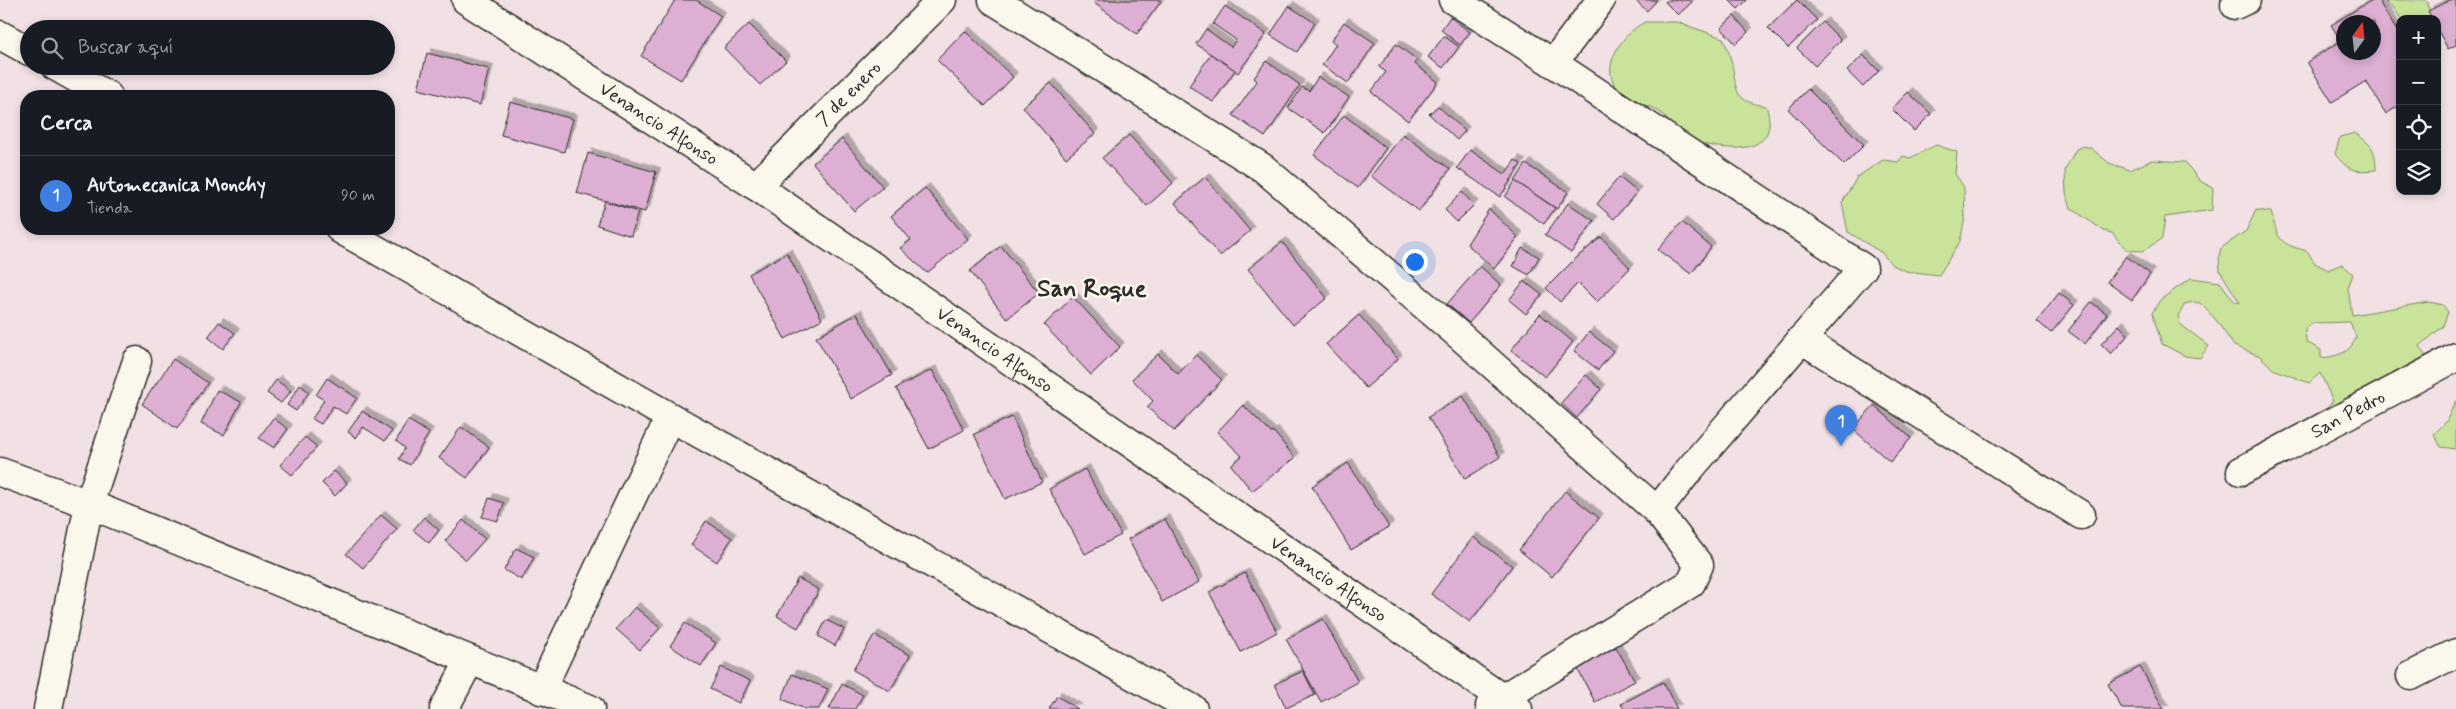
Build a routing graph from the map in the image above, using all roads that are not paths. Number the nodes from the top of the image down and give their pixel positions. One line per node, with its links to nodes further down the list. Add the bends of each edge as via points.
1 (466, 0): 11 (street, Venancio Alfonso)
2 (942, 0): 11 (street, 7 de enero)
3 (993, 0): 20 (street, via 1263,168 1459,335)
4 (1453, 0): 8 (street)
5 (1601, 0): 8 (street)
6 (0, 35): 7 (street)
7 (20, 46)
8 (1554, 63): 13 (street, via 1863,268)
9 (71, 75): 10 (street)
10 (97, 90)
11 (756, 186): 26 (street, Venancio Alfonso)
12 (351, 235): 16 (street)
13 (1801, 339): 20 (street); 21 (street)
14 (2456, 357): 18 (street, San Pedro)
15 (137, 361): 19 (street)
16 (670, 417): 25 (street); 30 (street)
17 (0, 472): 19 (street)
18 (2241, 472)
19 (89, 504): 23 (street); 27 (street)
20 (1657, 511): 26 (street, via 1698,565 1691,583)
21 (2081, 515)
22 (2456, 653): 24 (street)
23 (470, 660): 25 (street); 28 (street)
24 (2411, 676)
25 (541, 690): 29 (street)
26 (1502, 706)
27 (48, 709)
28 (444, 709)
29 (590, 709)
30 (1193, 709)

